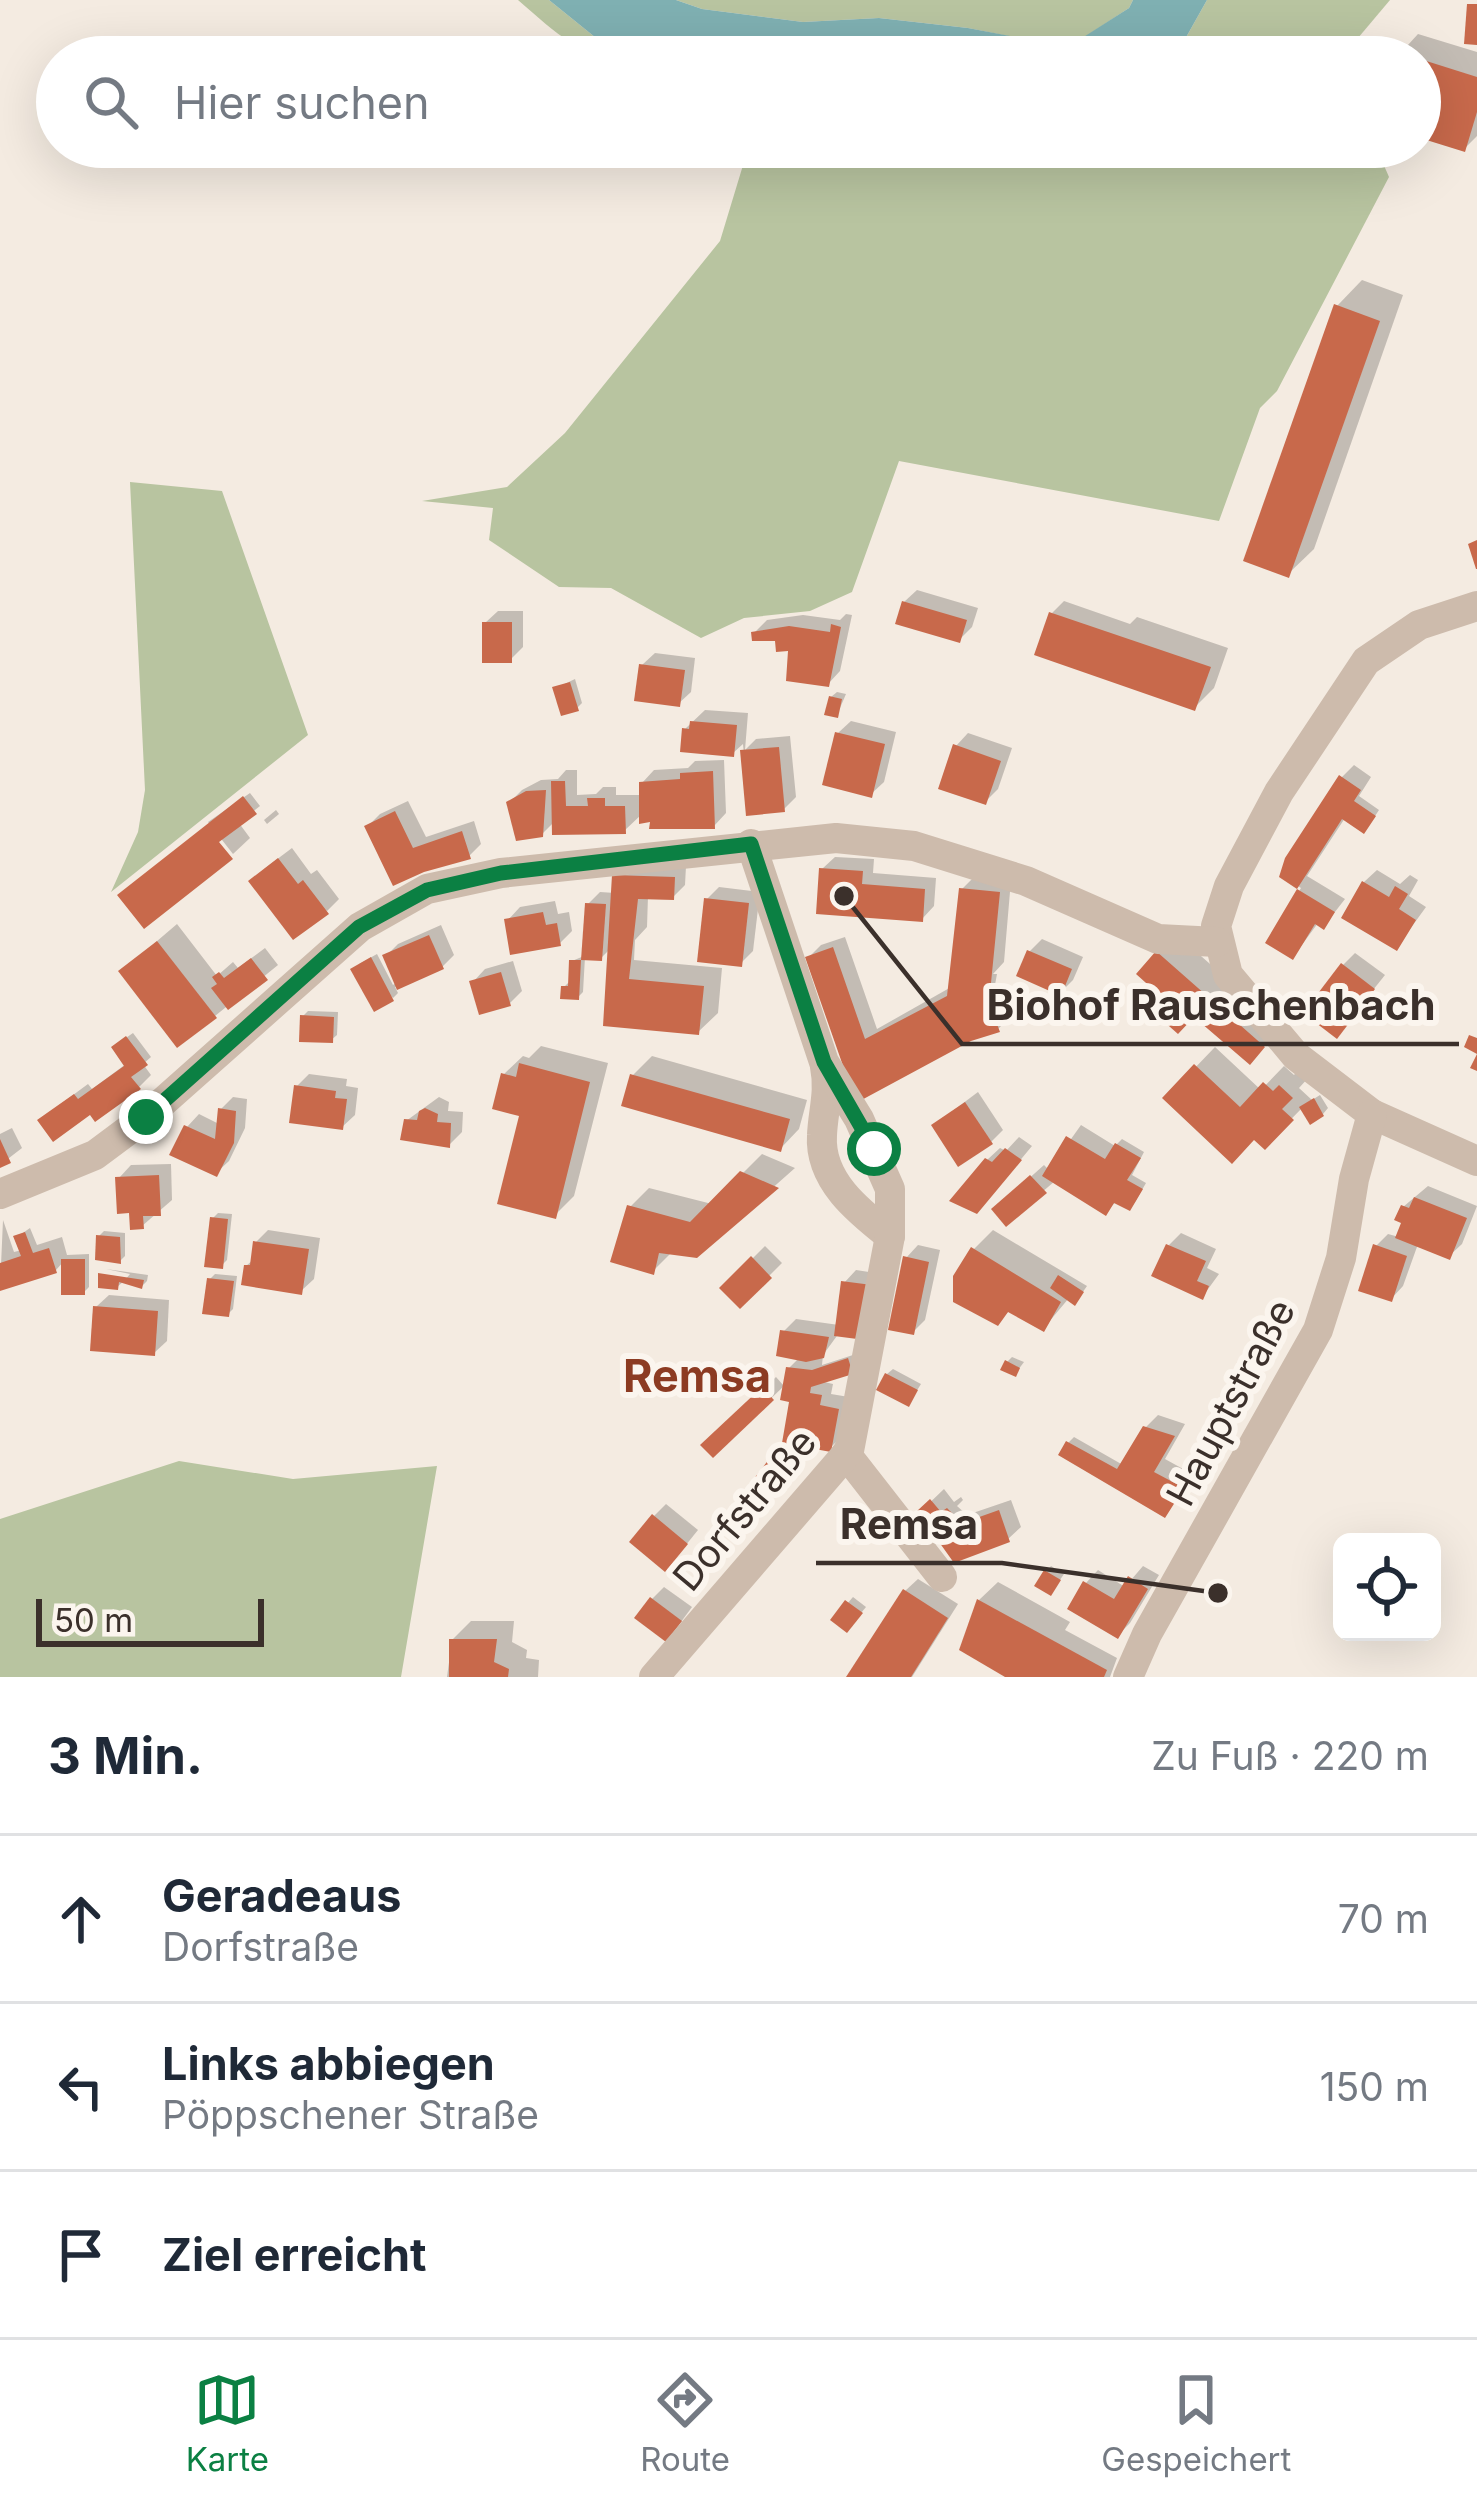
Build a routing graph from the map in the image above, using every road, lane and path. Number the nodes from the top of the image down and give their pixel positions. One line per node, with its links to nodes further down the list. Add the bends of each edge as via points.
1 (1477, 606): 3 (street, via 1419,625 1366,661 1239,867)
2 (751, 844): 3 (street, via 836,838 914,846 1026,881 1158,939); 4 (street, Dorfstraße); 7 (street, via 501,873 427,890 359,927 95,1155)
3 (1217, 942): 5 (street, via 1228,975 1296,1057)
4 (824, 1062): 8 (street, Dorfstraße, via 890,1189); 8 (street, Dorfstraße, via 821,1140 832,1178)
5 (1372, 1114): 6 (street); 12 (street, Hauptstraße, via 1318,1330)
6 (1477, 1161)
7 (0, 1194)
8 (890, 1236): 9 (street, Dorfstraße)
9 (846, 1454): 10 (street); 11 (street, Dorfstraße)
10 (942, 1577)
11 (654, 1677)
12 (1128, 1677)

